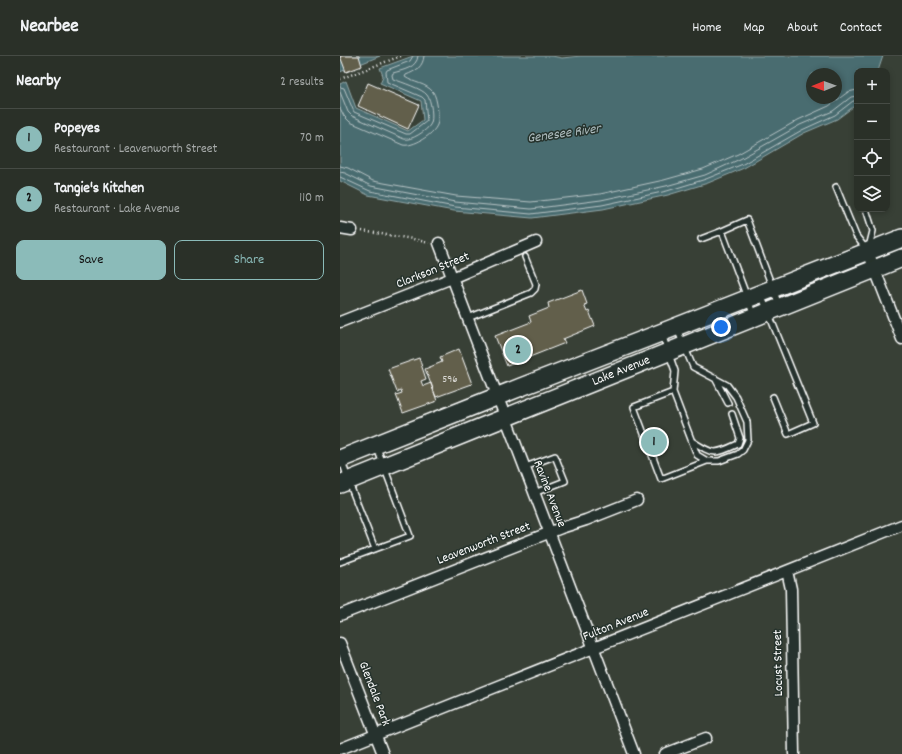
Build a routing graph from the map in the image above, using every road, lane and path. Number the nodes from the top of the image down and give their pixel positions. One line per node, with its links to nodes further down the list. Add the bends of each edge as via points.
1 (402, 56): 2 (path)
2 (340, 79)
3 (836, 187): 13 (lane, via 856,236)
4 (867, 212): 13 (lane, via 873,231)
5 (340, 228): 6 (street)
6 (352, 230)
7 (362, 231): 12 (path)
8 (722, 231): 10 (lane); 18 (lane); 18 (lane, via 747,220)
9 (902, 238): 13 (main road, Lake Avenue)
10 (701, 239)
11 (536, 242): 17 (street, Clarkson Street)
12 (439, 243): 17 (street, Ravine Avenue)
13 (868, 252): 16 (street); 18 (main road, Lake Avenue)
14 (525, 257): 20 (lane, via 536,284 535,289 531,293)
15 (902, 258): 16 (main road, Lake Avenue)
16 (875, 269): 19 (main road, Lake Avenue); 23 (street)
17 (452, 278): 20 (street, Ravine Avenue); 21 (street, Clarkson Street)
18 (761, 294): 19 (lane); 19 (lane); 19 (lane); 22 (main road, Lake Avenue)
19 (767, 312): 24 (main road, Lake Avenue); 29 (lane, via 813,423 788,434)
20 (468, 318): 28 (street, Ravine Avenue)
21 (340, 322)
22 (669, 330): 24 (lane); 25 (lane); 28 (main road, Lake Avenue)
23 (902, 339)
24 (684, 345): 25 (main road, Lake Avenue); 26 (lane, via 693,367)
25 (668, 351): 27 (lane, via 675,371); 32 (main road, Lake Avenue)
26 (715, 378): 30 (lane); 36 (lane, via 727,385 736,397 747,422 748,440 738,454 719,462)
27 (673, 392): 33 (lane); 36 (lane, via 634,407 661,479)
28 (497, 396): 32 (street, Ravine Avenue); 34 (main road, Lake Avenue)
29 (773, 397)
30 (728, 403)
31 (732, 414): 33 (lane, via 740,438 738,444 720,452 708,451)
32 (506, 418): 37 (main road, Lake Avenue); 38 (street, Ravine Avenue)
33 (692, 441): 36 (lane, via 697,455)
34 (375, 445): 35 (main road, Lake Avenue); 37 (lane)
35 (341, 457): 39 (lane)
36 (707, 461)
37 (384, 466): 39 (main road, Lake Avenue); 44 (lane, via 410,536)
38 (524, 467): 40 (street, Ravine Avenue); 40 (lane, via 555,456 565,481)
39 (344, 482): 44 (lane)
40 (534, 493): 43 (street, Ravine Avenue)
41 (637, 500): 43 (street, Leavenworth Street)
42 (902, 525): 46 (street, Fulton Avenue)
43 (550, 533): 47 (street, Leavenworth Street); 49 (street, Ravine Avenue)
44 (375, 549): 45 (lane)
45 (340, 562)
46 (787, 571): 49 (street, Fulton Avenue); 56 (street, Locust Street, via 791,589)
47 (340, 615)
48 (340, 643): 50 (street, Glendale Park)
49 (594, 648): 50 (street, Fulton Avenue); 54 (street, Ravine Avenue)
50 (376, 735): 52 (street, Fulton Avenue); 53 (street, Glendale Park)
51 (706, 738): 55 (street)
52 (340, 749)
53 (383, 754)
54 (634, 754)
55 (665, 754)
56 (794, 754)

